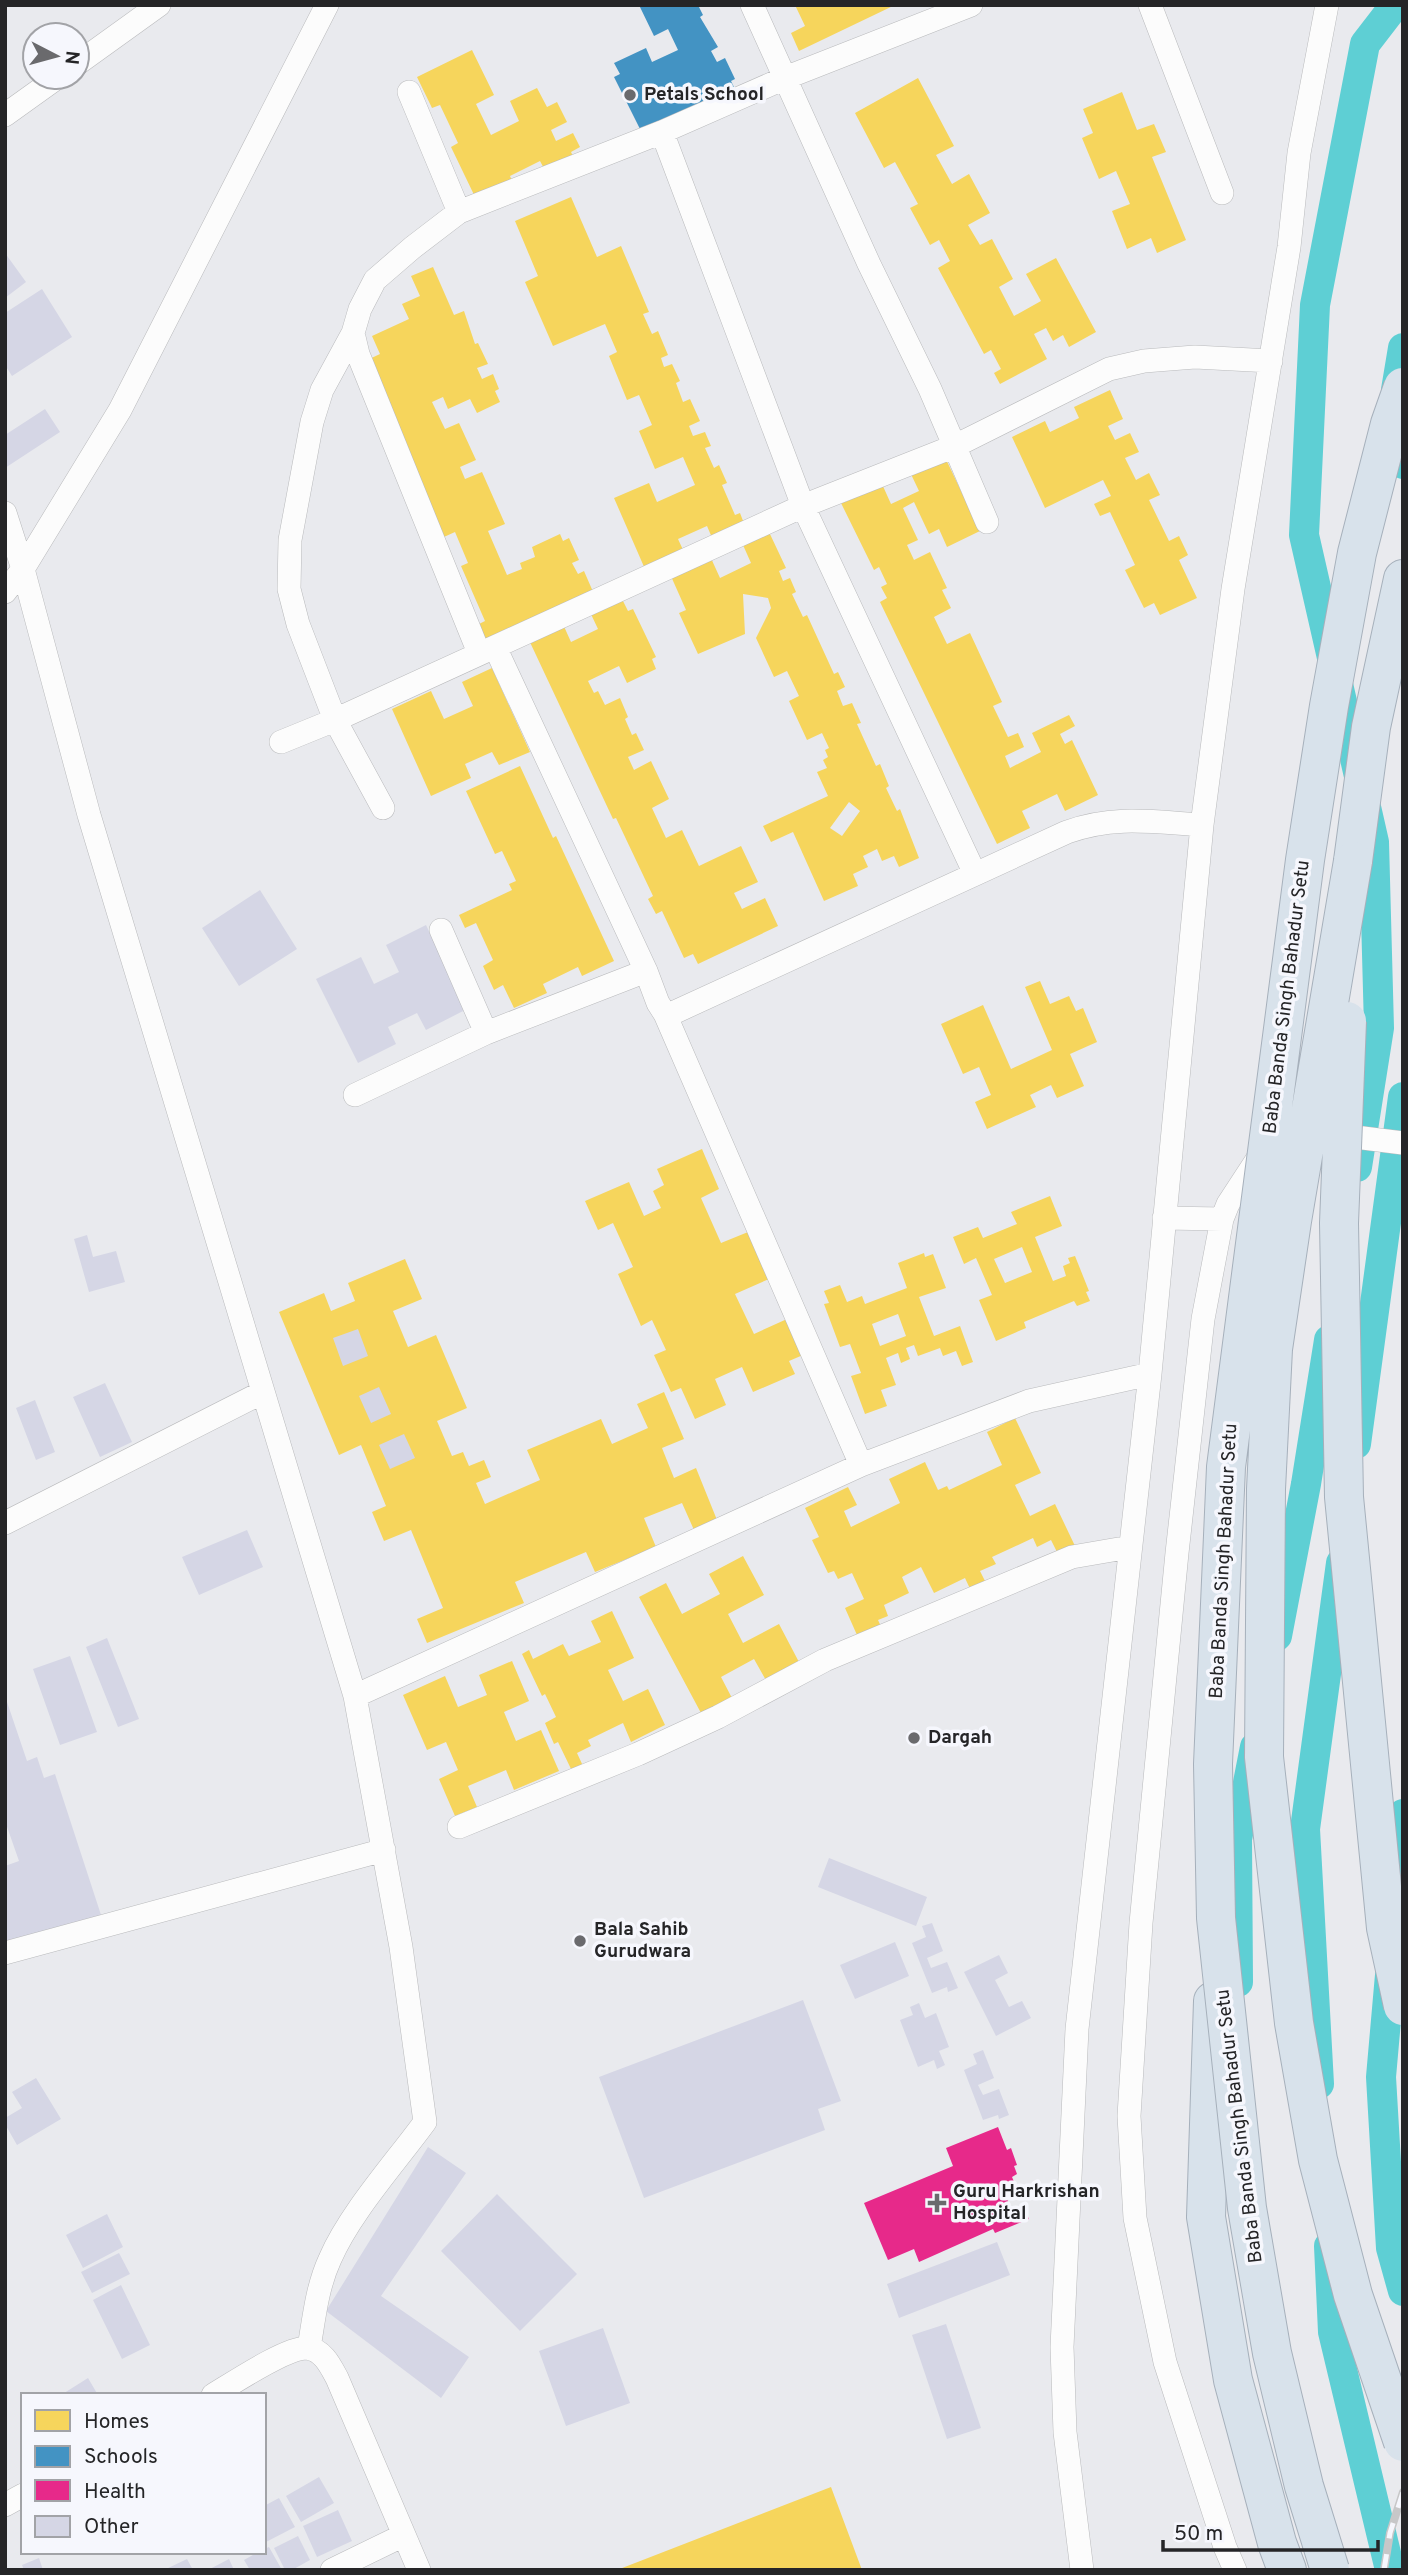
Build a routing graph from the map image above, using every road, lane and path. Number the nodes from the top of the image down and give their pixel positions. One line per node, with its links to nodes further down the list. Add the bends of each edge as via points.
1 (159, 5): 7 (street)
2 (752, 5): 8 (street)
3 (971, 5): 8 (street)
4 (1150, 5): 13 (street)
5 (1327, 5): 16 (street, via 1299,153)
6 (325, 6): 22 (street, via 120,410)
7 (91, 54)
8 (785, 78): 12 (street); 18 (street)
9 (38, 91): 11 (street)
10 (409, 92): 14 (street)
11 (5, 115)
12 (662, 132): 14 (street); 19 (street)
13 (1222, 193)
14 (459, 212): 15 (street, via 375,280)
15 (353, 333): 25 (street, via 358,354); 26 (street, via 322,390 312,422 288,563 298,624)
16 (1271, 361): 18 (street, via 1195,357 1110,369); 29 (street, via 1233,589)
17 (1403, 387): 48 (highway, Baba Banda Singh Bahadur Setu, bridge, via 1357,553 1329,706 1226,1467 1213,1764)
18 (955, 446): 19 (street); 21 (street)
19 (803, 506): 25 (street); 31 (street)
20 (5, 513): 22 (street)
21 (988, 522)
22 (23, 569): 24 (street); 41 (street, via 89,815)
23 (1403, 579): 30 (highway, Baba Banda Singh Bahadur Setu, via 1371,727)
24 (5, 592)
25 (487, 650): 26 (street); 33 (street)
26 (335, 720): 27 (street); 28 (street)
27 (281, 742)
28 (383, 808)
29 (1202, 825): 31 (street, via 1119,820 1091,823); 38 (street)
30 (1353, 861): 50 (highway, bridge, via 1339,1223 1344,1497 1387,1928); 53 (highway, Baba Banda Singh Bahadur Setu, bridge, via 1273,1349 1266,1489 1264,1757 1294,2023 1318,2160 1353,2295)
31 (975, 874): 34 (street)
32 (441, 930): 35 (street)
33 (646, 971): 34 (street, via 657,1003); 35 (street)
34 (666, 1014): 42 (street)
35 (486, 1033): 36 (street)
36 (355, 1095)
37 (1403, 1143): 39 (street, bridge, via 1276,1128)
38 (1164, 1218): 39 (street); 40 (street)
39 (1222, 1219): 60 (street, via 1203,1319 1177,1553 1141,1923 1129,2116 1135,2218 1164,2362)
40 (1150, 1374): 42 (street, via 1029,1401); 44 (street)
41 (264, 1392): 43 (street); 45 (street)
42 (861, 1465): 45 (street)
43 (5, 1523)
44 (1130, 1547): 46 (street, via 1072,1558 849,1650 638,1754); 59 (street, via 1077,2029 1063,2320 1065,2432)
45 (355, 1696): 47 (street)
46 (459, 1827)
47 (384, 1850): 49 (street); 51 (street, via 425,2122 330,2258 318,2292)
48 (1216, 1918): 61 (highway, bridge, via 1206,2217 1233,2380); 62 (highway, Baba Banda Singh Bahadur Setu, bridge, via 1247,2208 1272,2353)
49 (5, 1954)
50 (1403, 2006)
51 (309, 2348): 52 (street, via 292,2350); 56 (street, via 327,2358)
52 (217, 2393)
53 (1403, 2442)
54 (21, 2496): 55 (street)
55 (5, 2505)
56 (404, 2535): 57 (street); 58 (street)
57 (332, 2570)
58 (419, 2570)
59 (1082, 2570)
60 (1235, 2570)
61 (1287, 2570)
62 (1330, 2570)

